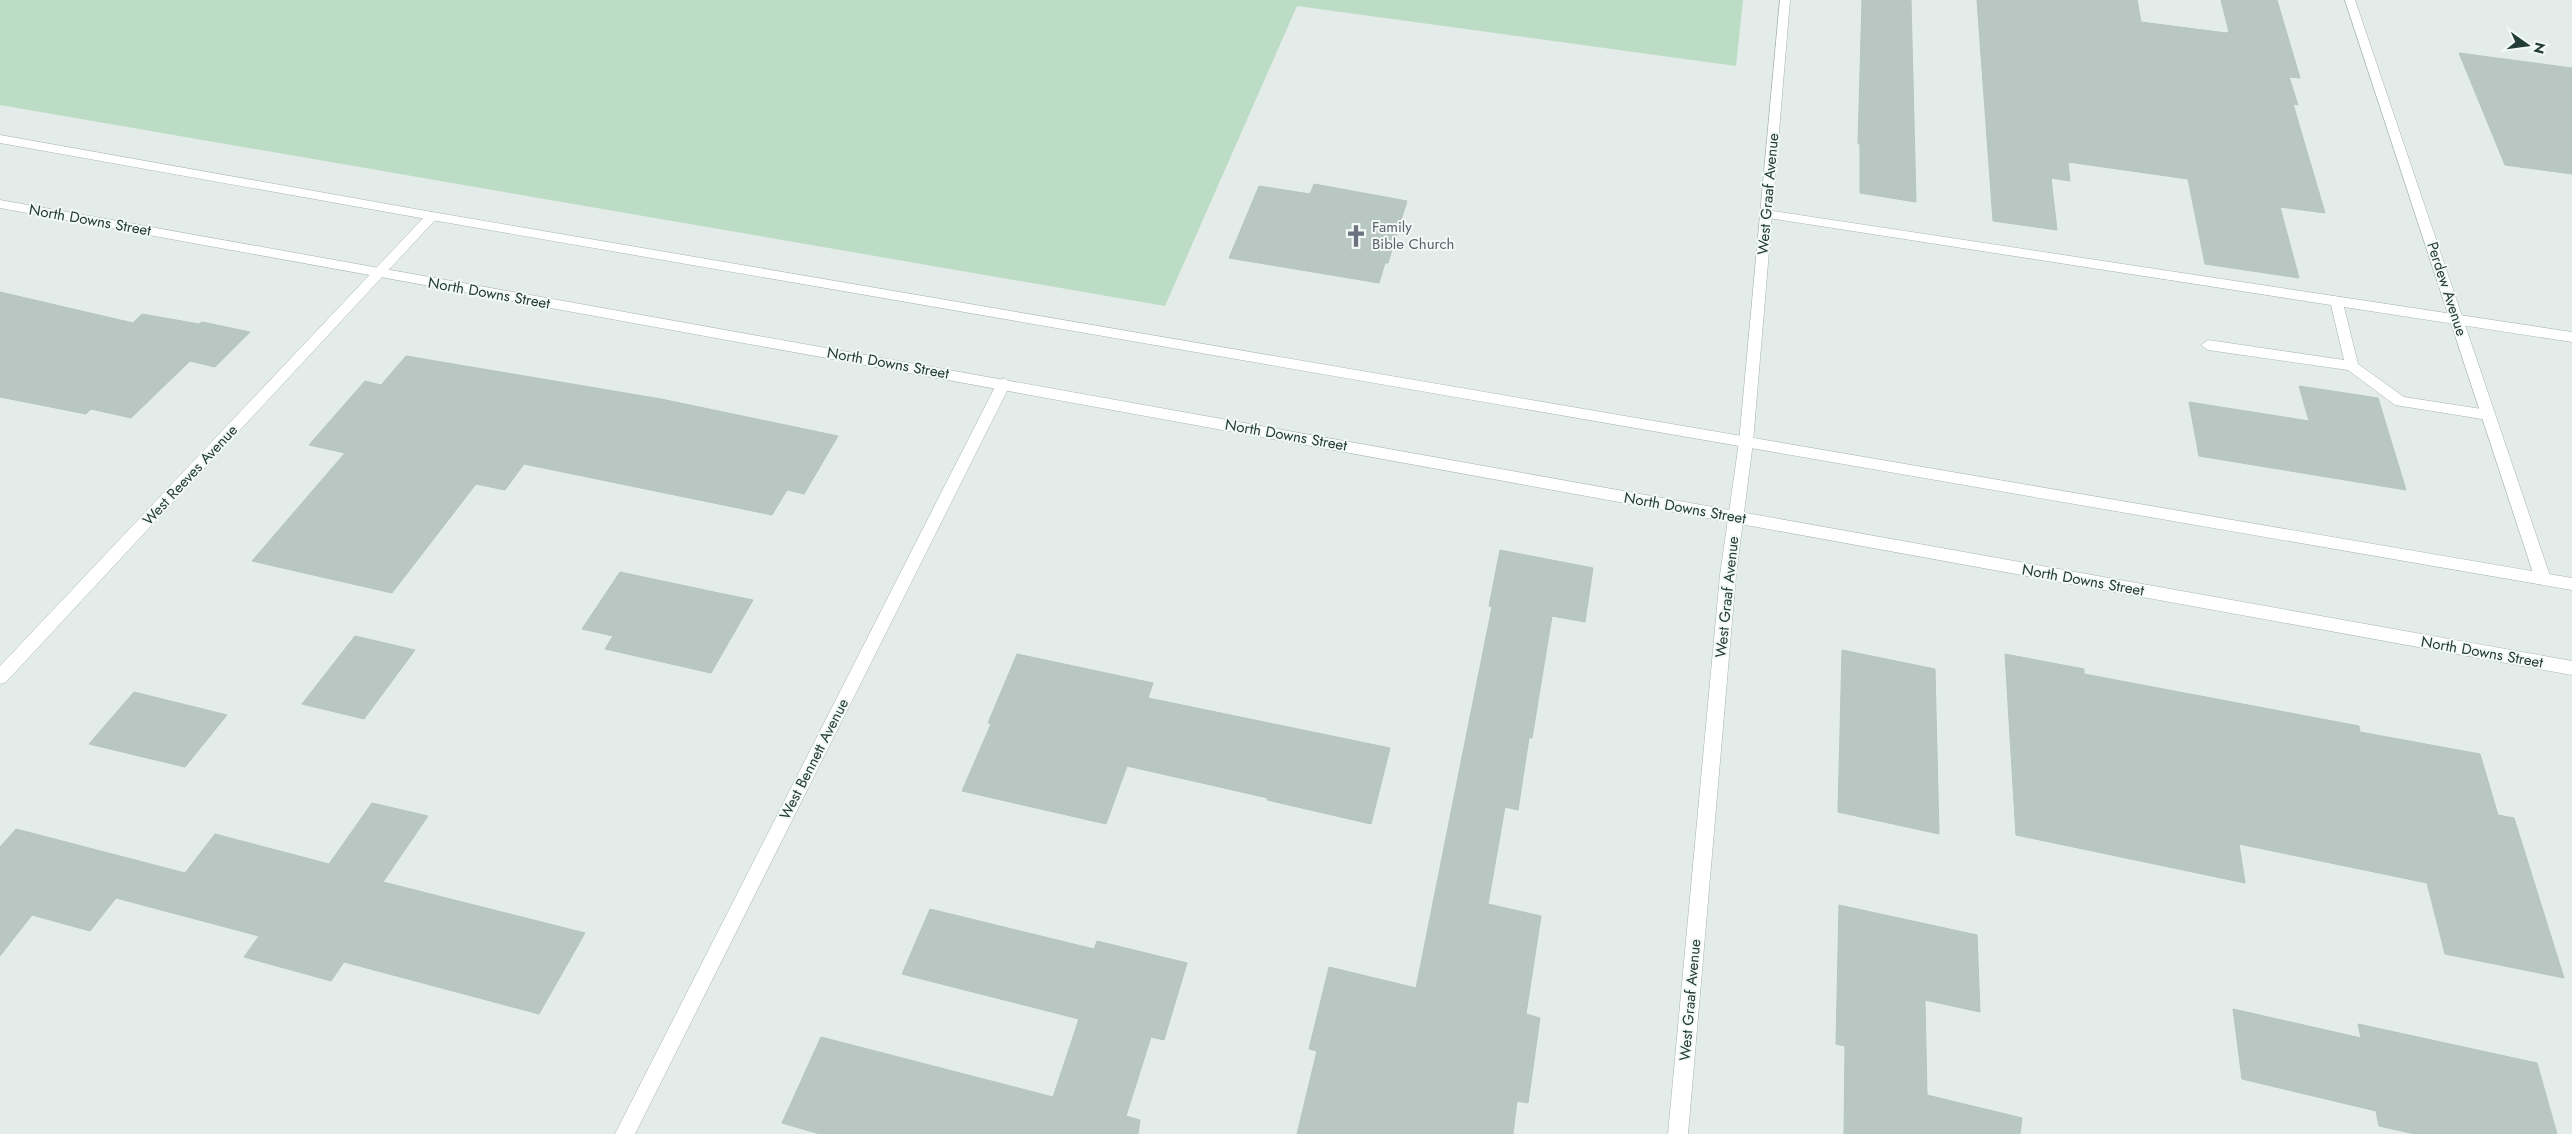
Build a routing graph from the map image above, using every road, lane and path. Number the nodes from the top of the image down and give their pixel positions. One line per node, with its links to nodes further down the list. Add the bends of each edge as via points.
1 (1785, 0): 5 (street, West Graaf Avenue)
2 (2350, 0): 9 (street, Perdew Avenue)
3 (0, 139): 6 (street)
4 (0, 204): 7 (street, North Downs Street)
5 (1766, 214): 8 (street); 15 (street, West Graaf Avenue)
6 (432, 216): 7 (street, West Reeves Avenue); 15 (street)
7 (379, 274): 13 (street, North Downs Street); 20 (street, West Reeves Avenue)
8 (2336, 300): 9 (street); 12 (street)
9 (2457, 319): 10 (street); 14 (street, Perdew Avenue)
10 (2572, 337)
11 (2208, 345): 12 (street)
12 (2352, 366): 14 (street, via 2400,401)
13 (1004, 384): 16 (street, North Downs Street); 21 (street, West Bennett Avenue)
14 (2488, 415): 17 (street, Perdew Avenue)
15 (1746, 442): 16 (street, West Graaf Avenue); 17 (street)
16 (1736, 518): 19 (street, North Downs Street); 22 (street, West Graaf Avenue, via 1728,575)
17 (2543, 579): 18 (street)
18 (2572, 584)
19 (2571, 670)
20 (0, 677)
21 (625, 1134)
22 (1678, 1134)

